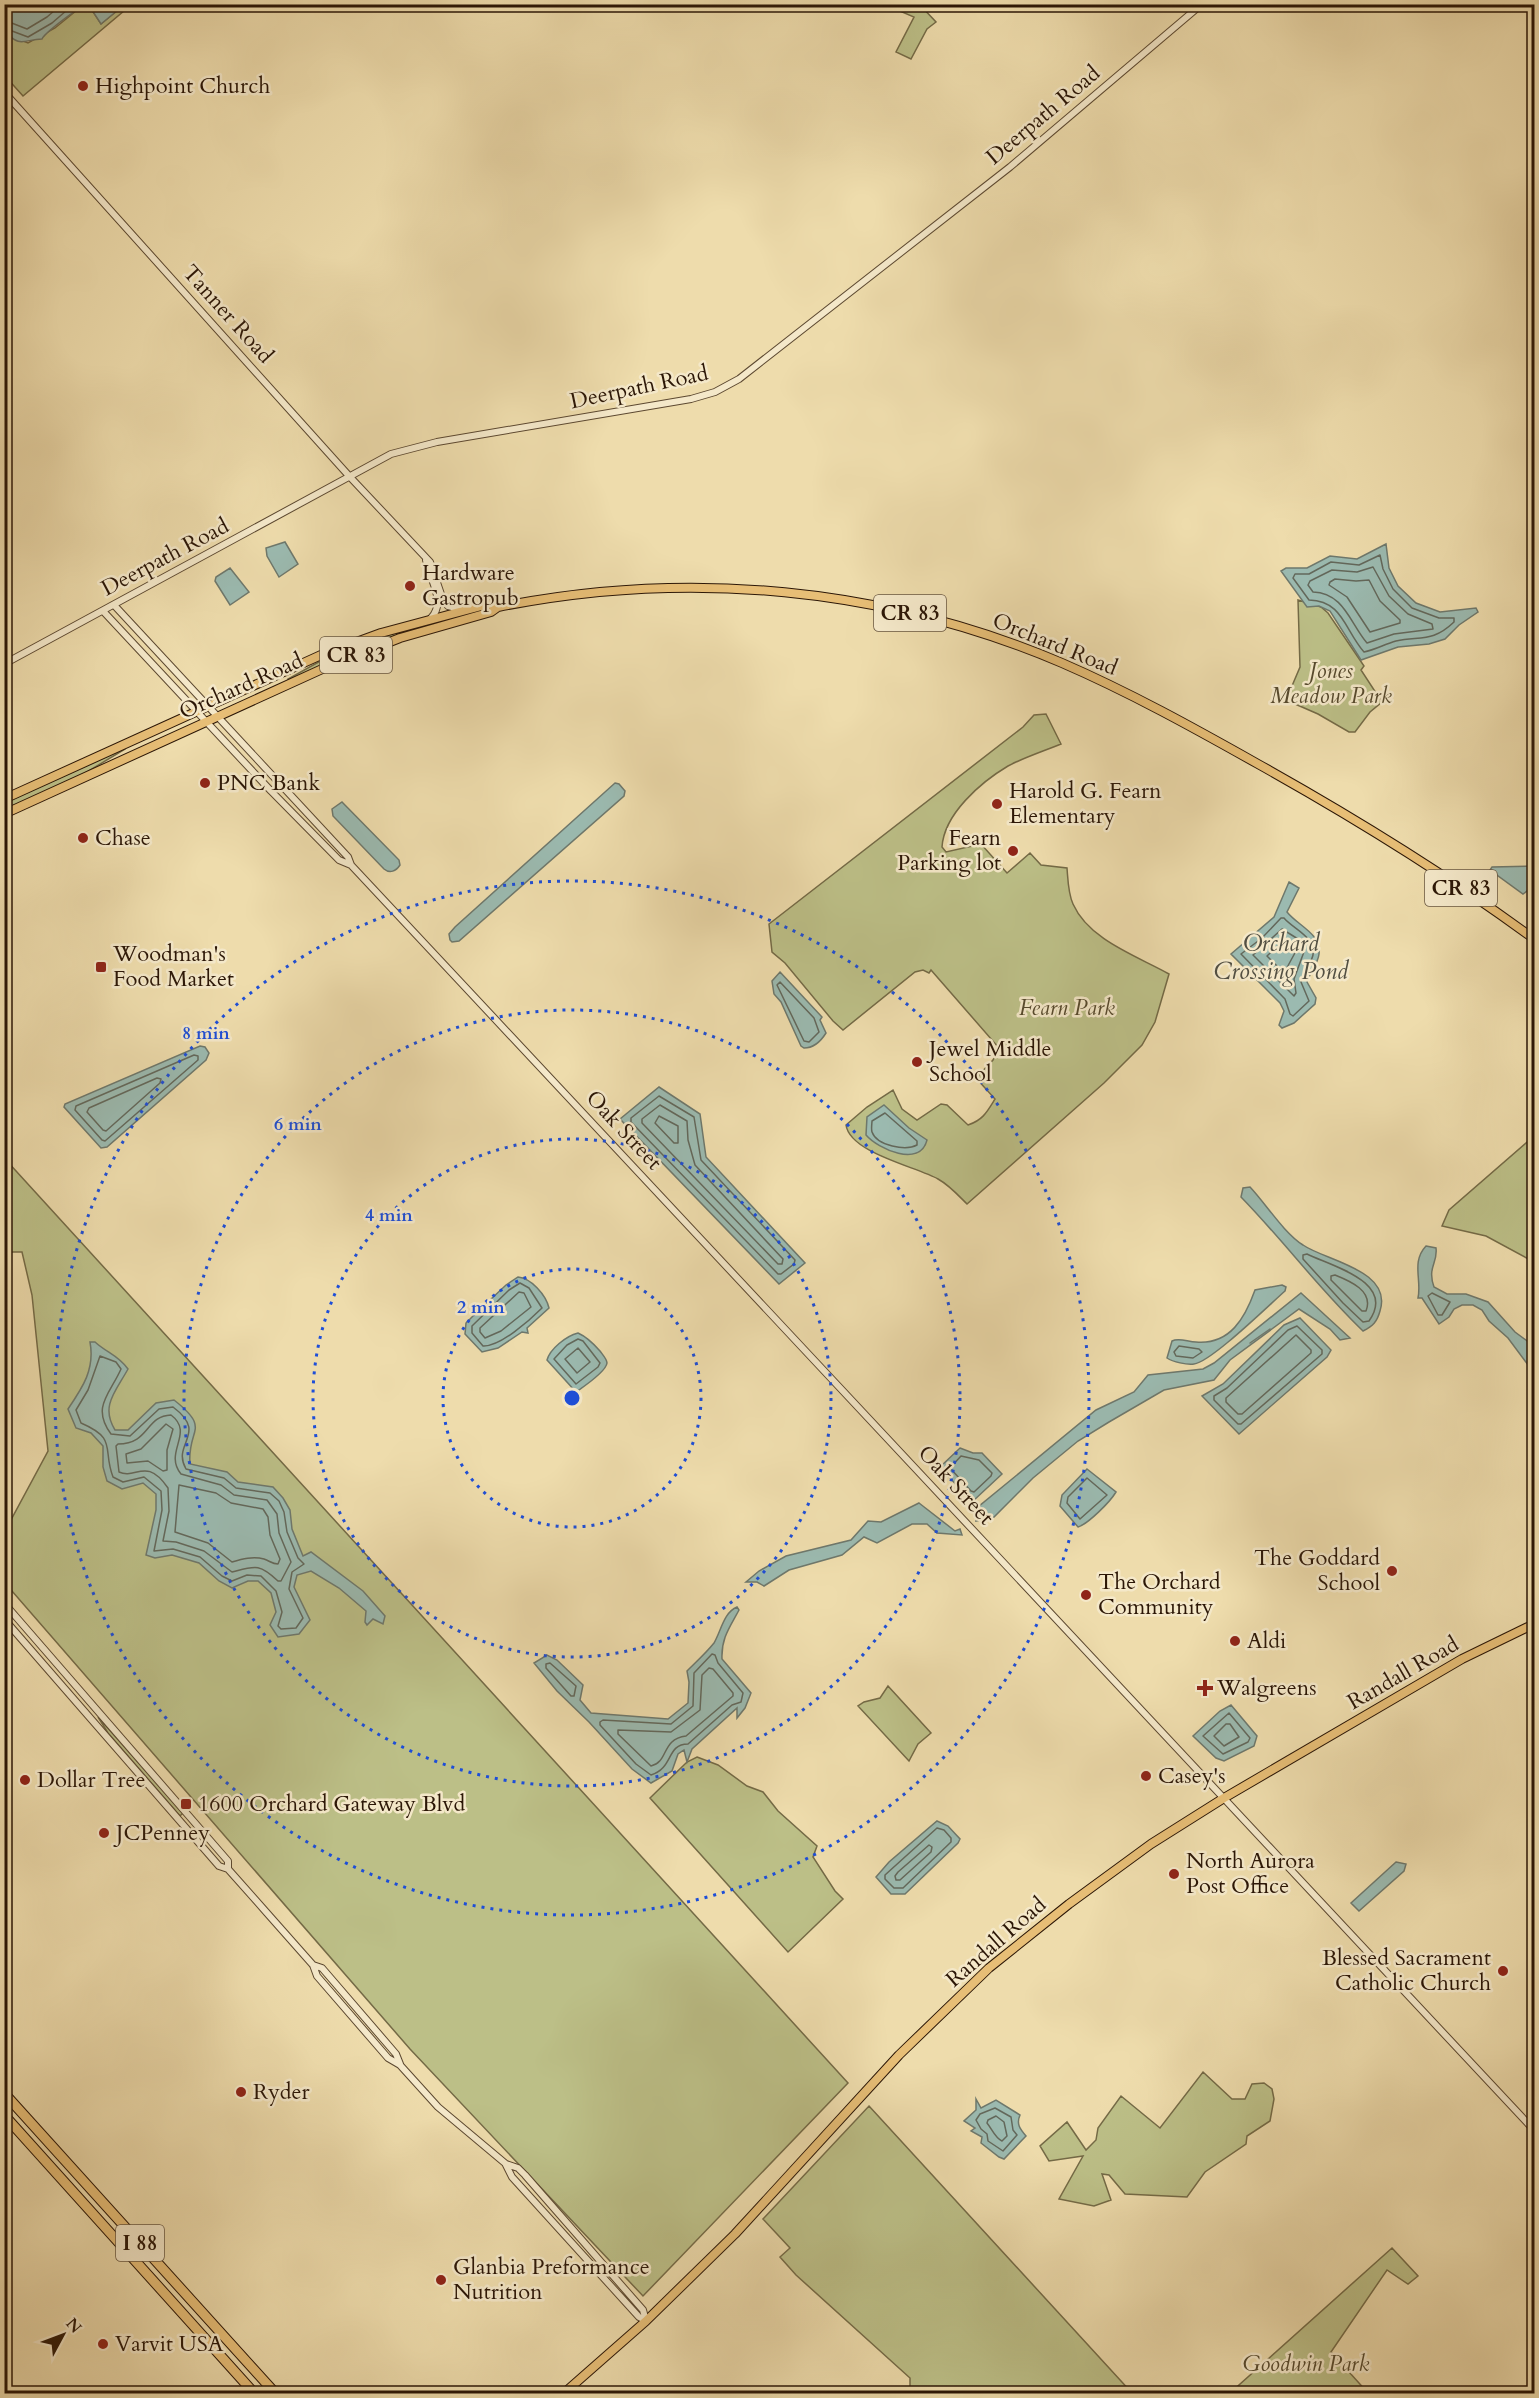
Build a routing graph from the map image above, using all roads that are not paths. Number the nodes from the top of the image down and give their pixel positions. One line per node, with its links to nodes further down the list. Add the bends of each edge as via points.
1 (1202, 4): 3 (street, Deerpath Road, via 1010,167 739,380 691,399 410,448)
2 (4, 92): 3 (street, Tanner Road)
3 (350, 477): 4 (street, Tanner Road); 5 (street, Deerpath Road)
4 (426, 560): 7 (street, Tanner Road, via 433,566 443,600 448,606); 9 (street, Tanner Road, via 439,602)
5 (114, 605): 8 (street, Deerpath Road); 11 (street, Oak Street)
6 (498, 607): 7 (main road, Orchard Road / CR 83, via 489,604); 13 (main road, Orchard Road / CR 83, via 382,645); 18 (main road, Orchard Road / CR 83, via 618,589 733,588 852,601 967,628 1093,678 1231,749 1390,841)
7 (465, 610): 9 (main road, Orchard Road / CR 83)
8 (103, 611): 10 (street, Deerpath Road); 12 (street, Oak Street)
9 (431, 618): 11 (main road, Orchard Road / CR 83, via 321,655)
10 (4, 664)
11 (208, 706): 12 (main road, Orchard Road / CR 83); 13 (street, Oak Street)
12 (197, 711): 14 (street, Oak Street); 15 (main road, Orchard Road / CR 83)
13 (218, 717): 14 (main road, Orchard Road / CR 83); 17 (street, Oak Street, via 348,857)
14 (206, 722): 16 (main road, Orchard Road / CR 83); 17 (street, Oak Street, via 339,860)
15 (4, 799)
16 (4, 814)
17 (351, 865): 22 (street, Oak Street)
18 (1534, 939)
19 (4, 1603): 23 (street, via 228,1861)
20 (4, 1619): 23 (street, via 219,1866)
21 (1534, 1624): 22 (main road, Randall Road, via 1462,1659)
22 (1224, 1798): 26 (street, Oak Street); 28 (main road, Randall Road, via 1142,1851 989,1968 899,2055 735,2234)
23 (228, 1869): 27 (street, via 313,1965 322,1968 438,2107)
24 (4, 2093): 30 (highway, I 88)
25 (4, 2115): 29 (highway, I 88)
26 (1534, 2130)
27 (506, 2164): 28 (street, via 513,2177); 28 (street, via 530,2181 643,2310)
28 (646, 2321): 31 (main road, Randall Road)
29 (255, 2394)
30 (276, 2394)
31 (563, 2394)

